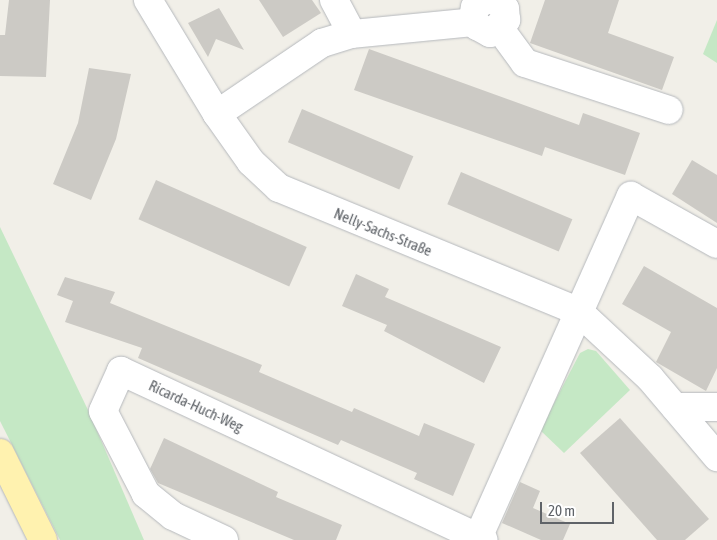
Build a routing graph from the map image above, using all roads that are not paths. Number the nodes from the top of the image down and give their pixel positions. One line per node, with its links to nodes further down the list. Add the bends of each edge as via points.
1 (148, 0): 8 (street, Nelly-Sachs-Straße)
2 (334, 0): 6 (street)
3 (494, 0): 5 (street, via 506,14)
4 (480, 11): 5 (street, via 485,32); 6 (street)
5 (500, 29): 7 (street, via 525,63)
6 (352, 34): 8 (street, via 322,43)
7 (669, 110)
8 (217, 114): 10 (street, Nelly-Sachs-Straße, via 251,162 279,188)
9 (717, 244): 10 (street, via 631,196)
10 (578, 311): 11 (street, Nelly-Sachs-Straße); 15 (street)
11 (675, 407): 12 (street); 14 (street, Nelly-Sachs-Straße)
12 (717, 407)
13 (0, 453): 16 (main road)
14 (717, 457)
15 (480, 538): 17 (street, Ricarda-Huch-Weg, via 121,371 103,411 146,494 173,516)
16 (43, 540)
17 (224, 540)

